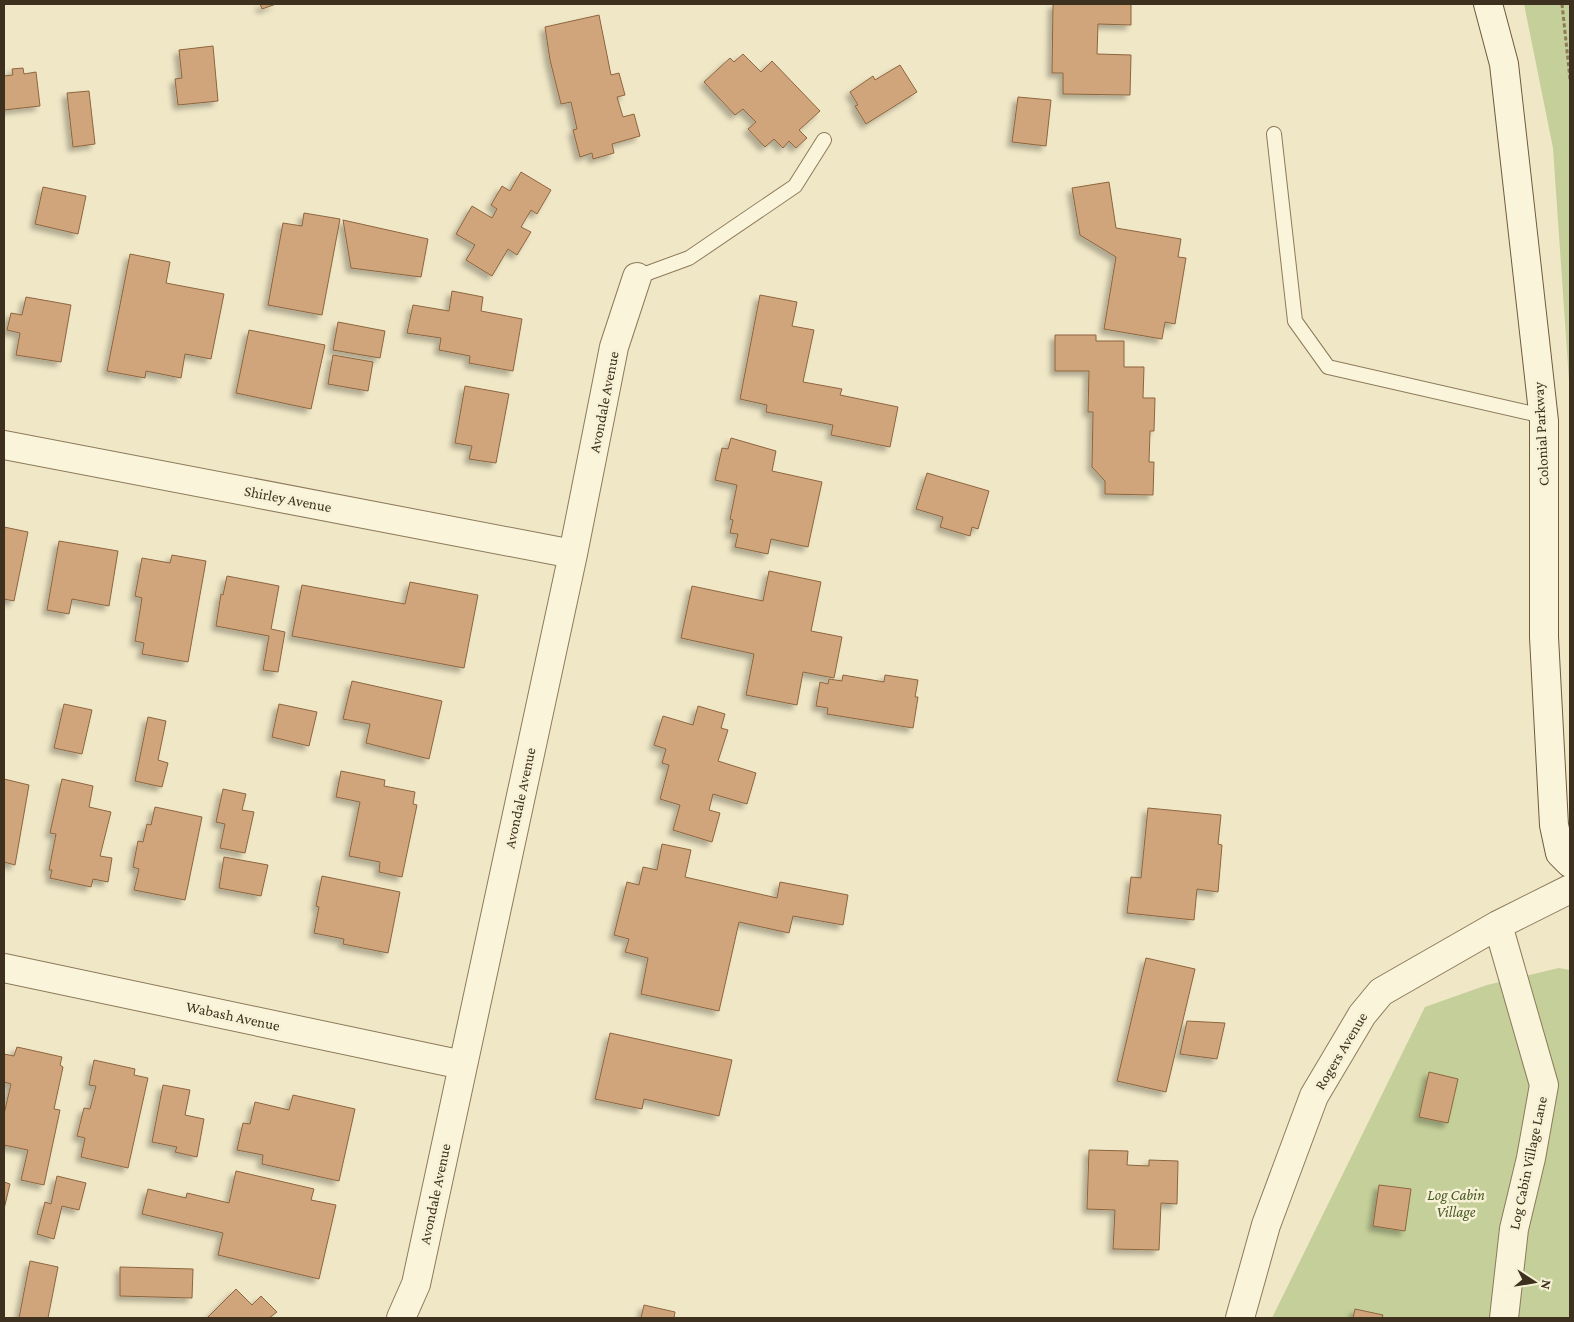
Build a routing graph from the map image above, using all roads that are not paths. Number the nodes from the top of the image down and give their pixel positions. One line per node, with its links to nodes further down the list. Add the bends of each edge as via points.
1 (1488, 4): 5 (street, Colonial Parkway, via 1504,64)
2 (1274, 134): 5 (lane, via 1295,321 1328,367)
3 (824, 140): 4 (lane, via 795,186 689,258)
4 (637, 277): 7 (street, Avondale Avenue, via 614,347)
5 (1543, 416): 8 (street, Colonial Parkway, via 1544,637 1554,825 1560,852)
6 (4, 445): 7 (street, Shirley Avenue)
7 (573, 554): 12 (street, Avondale Avenue)
8 (1570, 863)
9 (1570, 889): 10 (street, Rogers Avenue)
10 (1498, 925): 14 (street, Rogers Avenue, via 1381,992 1362,1015 1314,1096 1266,1225); 15 (street, Log Cabin Village Lane, via 1544,1085 1514,1229)
11 (4, 968): 12 (street, Wabash Avenue)
12 (463, 1065): 13 (street, Avondale Avenue, via 416,1284)
13 (401, 1318)
14 (1240, 1318)
15 (1504, 1318)

